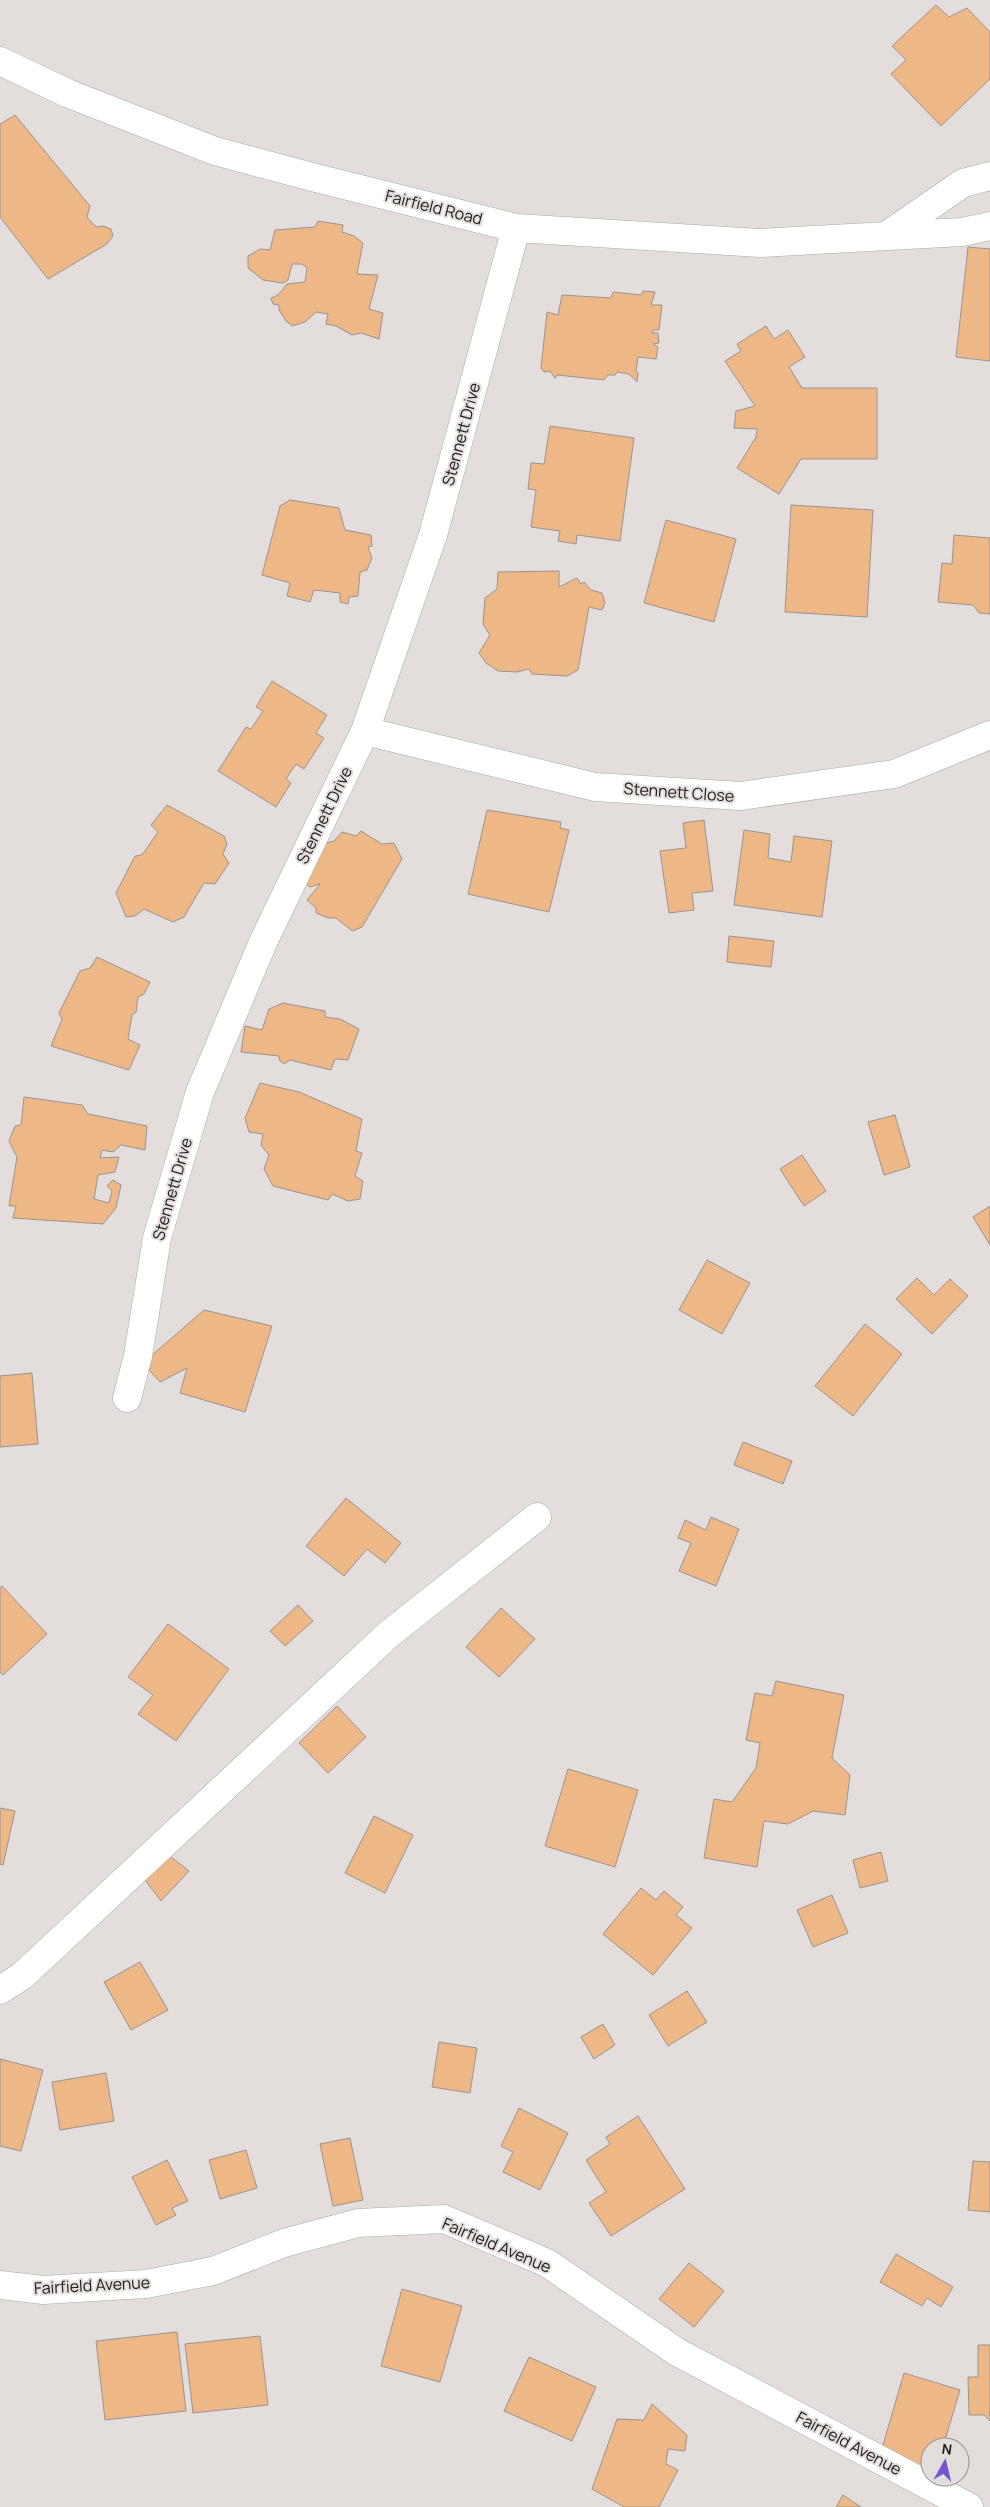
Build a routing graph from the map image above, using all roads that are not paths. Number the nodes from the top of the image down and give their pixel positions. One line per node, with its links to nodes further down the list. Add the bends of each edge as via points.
1 (0, 61): 4 (street, Fairfield Road, via 66,94 215,151)
2 (990, 176): 5 (street, via 963,183)
3 (990, 226): 5 (street, Fairfield Road, via 962,232)
4 (516, 228): 5 (street, Fairfield Road, via 760,243); 6 (street, Stennett Drive, via 433,535)
5 (889, 234)
6 (365, 731): 7 (street, Stennett Close, via 595,787 741,796 894,774); 8 (street, Stennett Drive, via 264,940 200,1092 157,1238 138,1356)
7 (990, 735)
8 (127, 1398)
9 (537, 1517): 10 (street, via 389,1634 22,1976)
10 (0, 1990)
11 (0, 2285): 12 (street, Fairfield Avenue, via 43,2290 146,2284 212,2271 284,2243 358,2223 444,2219 547,2263 677,2352)
12 (969, 2507)

